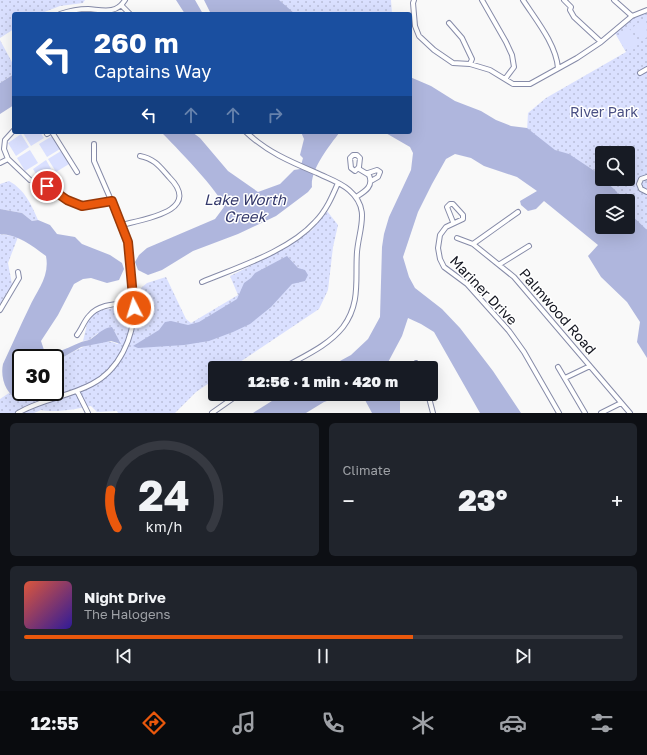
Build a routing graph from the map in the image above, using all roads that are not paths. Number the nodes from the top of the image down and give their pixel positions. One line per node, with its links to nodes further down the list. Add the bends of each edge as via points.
1 (125, 0): 7 (street)
2 (414, 0): 14 (street, via 413,14 420,36 453,63)
3 (482, 0): 18 (street, via 512,55 514,67)
4 (523, 0): 15 (street, via 553,48)
5 (564, 0): 13 (street, via 571,6 570,10 574,17)
6 (614, 0): 11 (street)
7 (121, 5): 9 (street, via 109,11 86,9); 10 (street)
8 (647, 10): 11 (street)
9 (70, 12)
10 (128, 12)
11 (632, 16): 13 (street)
12 (449, 23): 14 (street, via 462,38 472,59)
13 (601, 42): 15 (street)
14 (470, 64): 18 (street, via 490,70)
15 (558, 68): 18 (street, via 530,84 513,84)
16 (647, 69): 17 (street)
17 (640, 73)
18 (505, 80)
19 (12, 131): 24 (street, via 5,142 4,149)
20 (52, 134): 27 (street)
21 (248, 134): 31 (street, via 268,150)
22 (94, 144): 34 (street, via 94,161)
23 (140, 156): 37 (street, via 158,164 178,186 180,198 172,208)
24 (8, 159): 25 (street); 34 (street, via 29,179 51,187 71,202 82,206)
25 (0, 163)
26 (359, 169): 28 (street)
27 (77, 172)
28 (368, 173): 30 (street); 30 (street, via 377,170 380,172 378,178)
29 (647, 177): 32 (street, via 640,179 639,184 641,189)
30 (371, 181): 33 (street, via 368,189)
31 (338, 183): 33 (street); 43 (street, via 322,214 299,237)
32 (647, 192)
33 (356, 197): 47 (street, via 363,225 357,250 357,294 352,312 334,337)
34 (112, 201): 37 (street)
35 (518, 212): 39 (street)
36 (453, 222): 36 (street, Mariner Drive, via 462,219 464,215 450,204 447,207); 59 (street, Mariner Drive, via 440,235 438,248 442,263 467,284 509,331)
37 (121, 225): 44 (street, via 130,248)
38 (457, 238): 39 (street, Palmwood Road)
39 (473, 244): 41 (street, Palmwood Road)
40 (529, 246): 41 (street)
41 (500, 264): 48 (street, Palmwood Road)
42 (18, 272): 45 (street, via 19,278)
43 (202, 282)
44 (134, 302): 46 (street, via 95,310); 51 (street, via 134,318 119,359 104,377)
45 (0, 310)
46 (77, 335)
47 (295, 361)
48 (590, 366): 50 (street); 54 (street, Palmwood Road)
49 (558, 367): 50 (street)
50 (565, 378): 60 (street)
51 (77, 391): 55 (street, via 39,402); 56 (street)
52 (229, 401): 57 (street)
53 (430, 401): 58 (street)
54 (620, 403): 61 (street); 62 (street, Palmwood Road)
55 (18, 413)
56 (88, 413)
57 (212, 413)
58 (433, 413)
59 (559, 413)
60 (585, 413)
61 (601, 413)
62 (630, 413)

